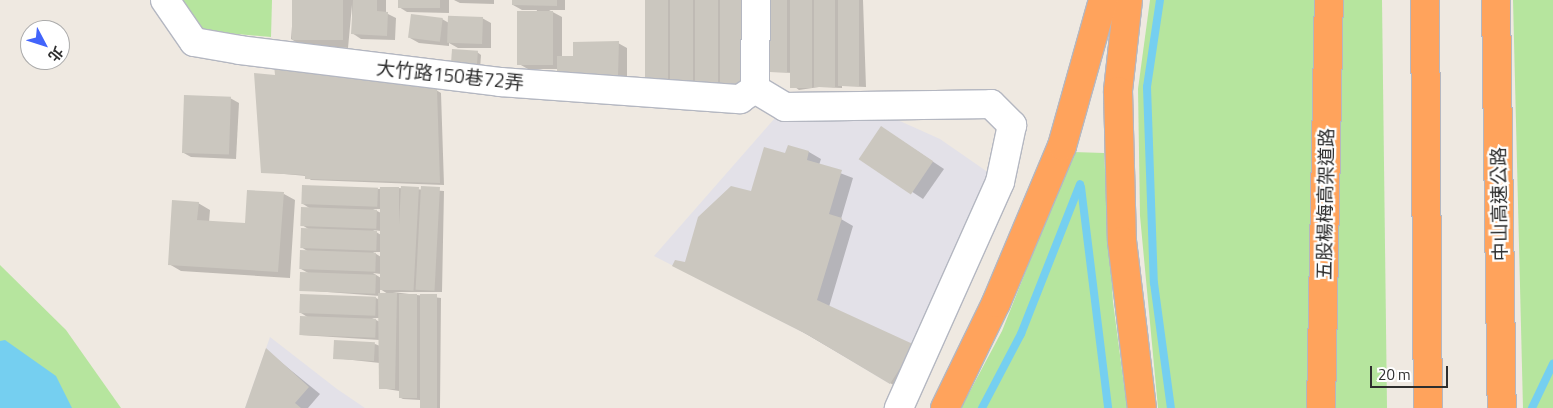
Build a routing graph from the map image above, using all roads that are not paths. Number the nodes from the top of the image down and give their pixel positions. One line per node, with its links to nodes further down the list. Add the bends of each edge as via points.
1 (165, 0): 8 (lane, 大竹路150巷72弄, via 194,42 240,50 500,82 740,99)
2 (756, 0): 8 (lane)
3 (1103, 0): 10 (highway, via 1062,146 996,303)
4 (1128, 0): 11 (highway, via 1118,91 1122,241)
5 (1329, 0): 12 (highway, 五股楊梅高架道路)
6 (1425, 0): 13 (highway)
7 (1496, 0): 14 (highway, 中山高速公路)
8 (755, 89): 9 (lane, via 785,107 991,104 1012,125 1000,182)
9 (899, 408)
10 (945, 408)
11 (1142, 408)
12 (1321, 408)
13 (1428, 408)
14 (1502, 408)

